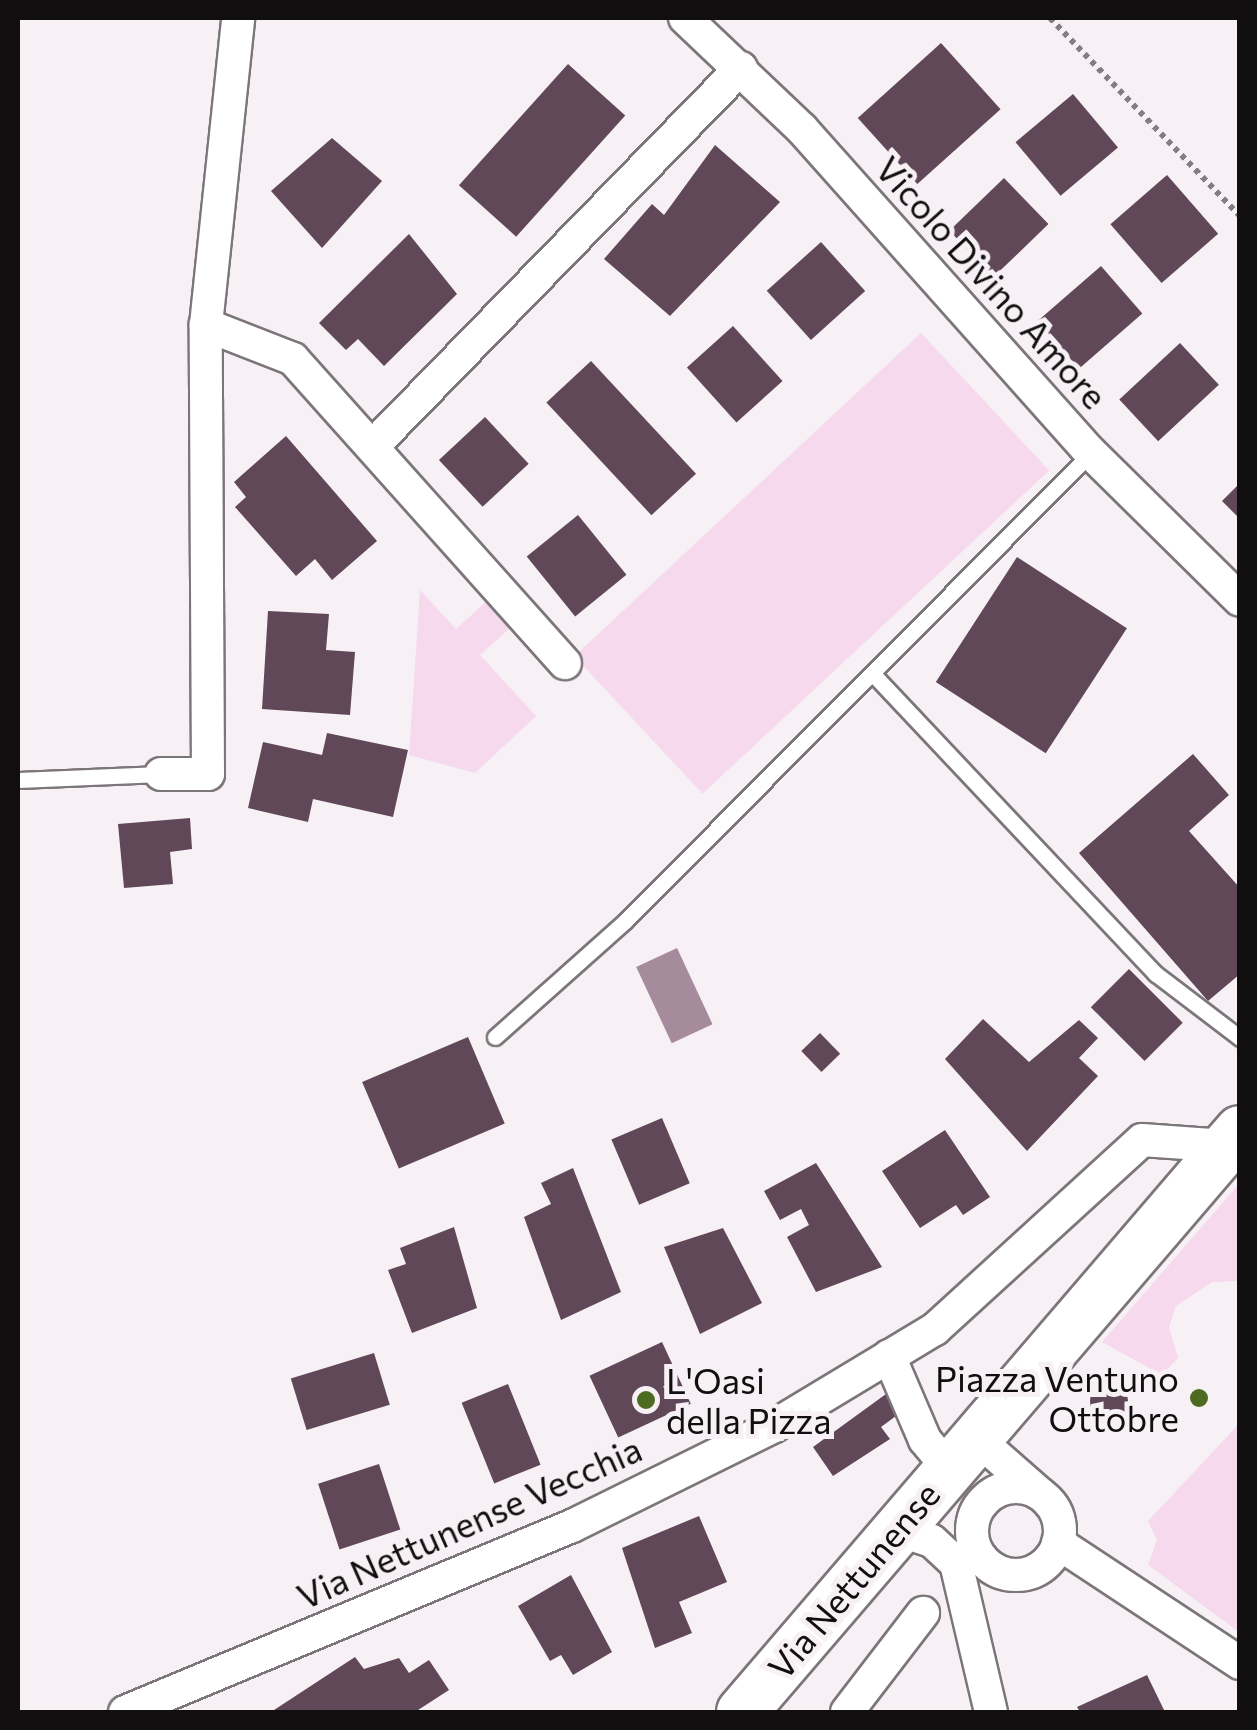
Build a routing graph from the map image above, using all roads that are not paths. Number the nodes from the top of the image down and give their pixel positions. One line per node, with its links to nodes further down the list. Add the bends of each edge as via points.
1 (238, 18): 4 (street)
2 (685, 18): 3 (street, Vicolo Divino Amore)
3 (741, 68): 5 (street); 6 (street, Vicolo Divino Amore)
4 (206, 325): 5 (street, via 293,359); 10 (street, via 208,774)
5 (372, 447): 8 (street)
6 (1091, 453): 7 (street, Vicolo Divino Amore); 9 (lane)
7 (1240, 600)
8 (565, 662)
9 (874, 675): 12 (lane); 13 (lane, via 1170,987)
10 (160, 774): 11 (lane)
11 (18, 780)
12 (494, 1037)
13 (1240, 1038)
14 (1233, 1139): 15 (street, Via Nettunense Vecchia, via 1142,1140 935,1329); 16 (main road, Via Nettunense)
15 (889, 1356): 16 (street, via 925,1440); 22 (street, Via Nettunense Vecchia, via 774,1426 572,1526)
16 (961, 1451): 17 (street); 18 (main road, Via Nettunense)
17 (1044, 1496): 19 (street, via 1058,1518); 19 (street, via 1016,1487 988,1496 973,1522 976,1551 1012,1575 1041,1567)
18 (884, 1540): 23 (main road, Via Nettunense); 25 (street, via 919,1537 956,1563)
19 (1058, 1543): 21 (street)
20 (923, 1612): 24 (street)
21 (1240, 1663)
22 (124, 1712)
23 (742, 1712)
24 (847, 1712)
25 (991, 1712)

